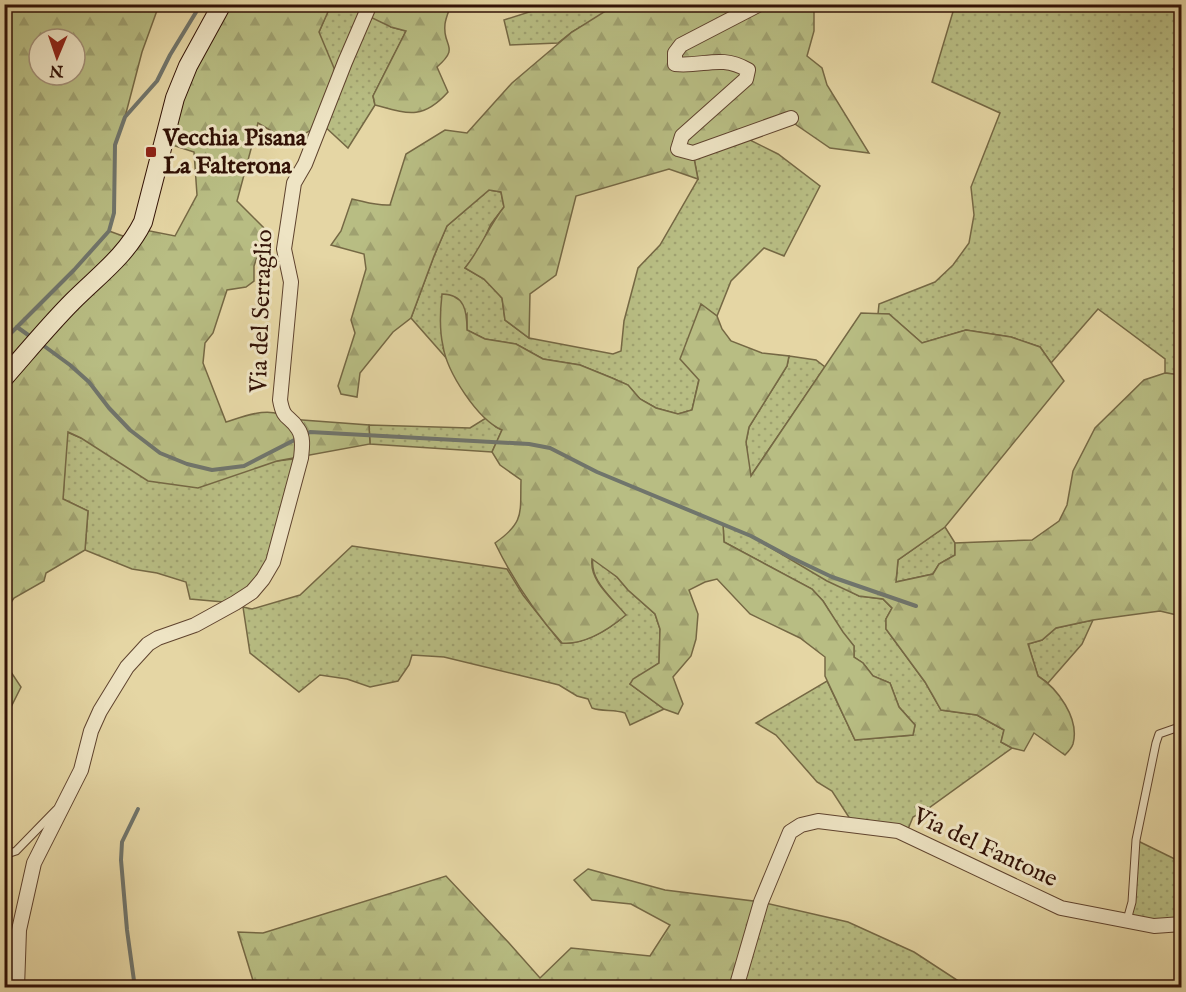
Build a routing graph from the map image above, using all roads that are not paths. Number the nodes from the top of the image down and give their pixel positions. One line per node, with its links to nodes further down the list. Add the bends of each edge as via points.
1 (222, 4): 5 (main road, via 175,98 143,222 134,241)
2 (370, 4): 7 (street, Via del Serraglio, via 294,183 284,249 291,282 280,400 283,414 301,437 301,458 273,562 252,592 195,625 158,638 127,667 91,731)
3 (760, 4): 4 (street, via 681,45 675,53 675,64 718,60 748,70 746,79 682,136 678,149 693,153)
4 (791, 118)
5 (4, 378)
6 (1182, 726): 9 (lane, via 1160,734 1156,743 1136,840)
7 (68, 800): 8 (lane, via 16,851); 12 (street, Via del Serraglio, via 34,863 21,911)
8 (4, 855)
9 (1127, 920): 11 (street, Via del Fantone, via 1154,926); 13 (street, Via del Fantone, via 1061,908 898,831 818,821 801,825 790,832 785,842 761,902)
10 (4, 923): 12 (lane)
11 (1182, 924)
12 (15, 987)
13 (736, 987)

